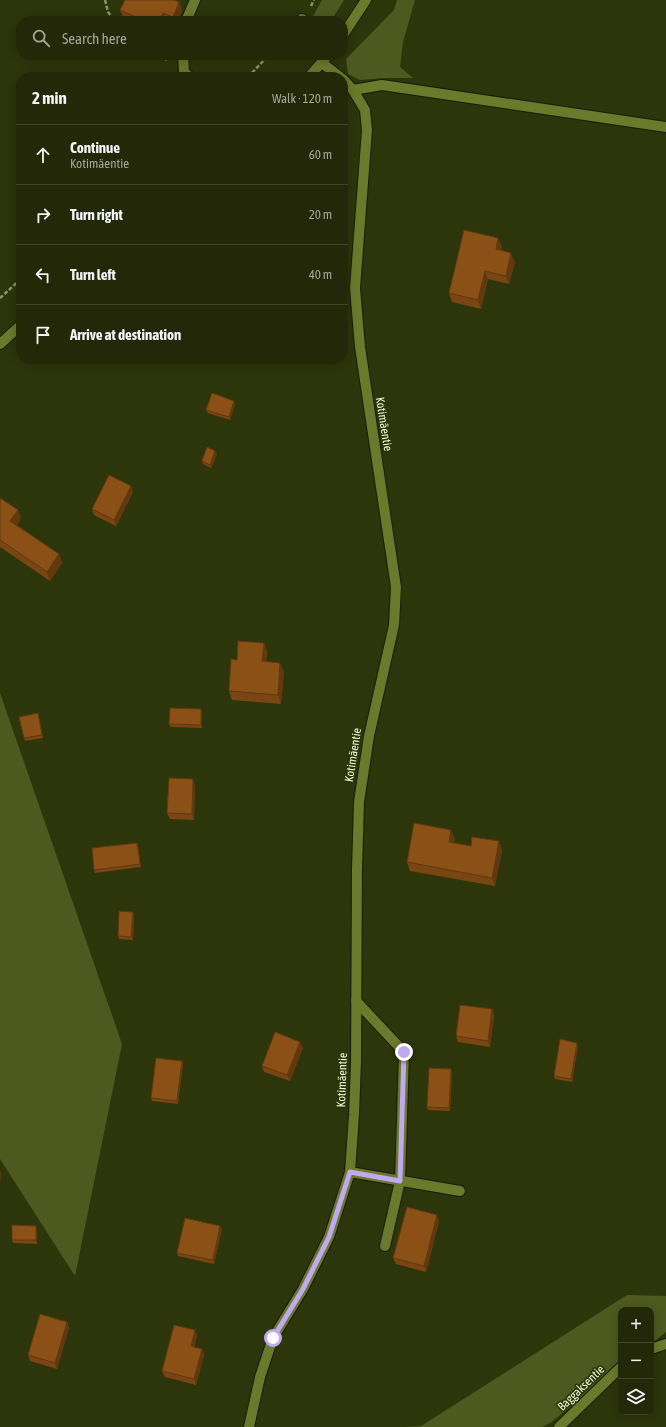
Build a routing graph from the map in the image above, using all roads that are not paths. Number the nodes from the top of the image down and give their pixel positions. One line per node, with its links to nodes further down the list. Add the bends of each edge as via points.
1 (195, 0): 3 (street)
2 (366, 0): 4 (street)
3 (188, 16)
4 (348, 27)
5 (183, 60): 8 (street)
6 (324, 60): 9 (street)
7 (326, 60): 10 (street)
8 (184, 72)
9 (313, 72)
10 (336, 72)
11 (348, 84): 12 (street, Kotimäentie)
12 (353, 90): 13 (street, via 382,84); 16 (street, Kotimäentie, via 365,110 368,130 355,288 360,347 396,587 394,625 369,736 359,802)
13 (666, 127)
14 (16, 330): 15 (street)
15 (0, 344)
16 (356, 1001): 17 (street, Kotimäentie, via 355,1100); 18 (street, via 404,1052)
17 (350, 1172): 18 (street); 24 (street, Kotimäentie, via 329,1237 303,1289 273,1338 260,1376)
18 (400, 1181): 19 (street); 20 (street)
19 (460, 1191)
20 (385, 1246)
21 (666, 1344): 22 (street)
22 (654, 1348)
23 (618, 1370): 25 (street, Baggaksentie)
24 (249, 1427)
25 (559, 1427)

